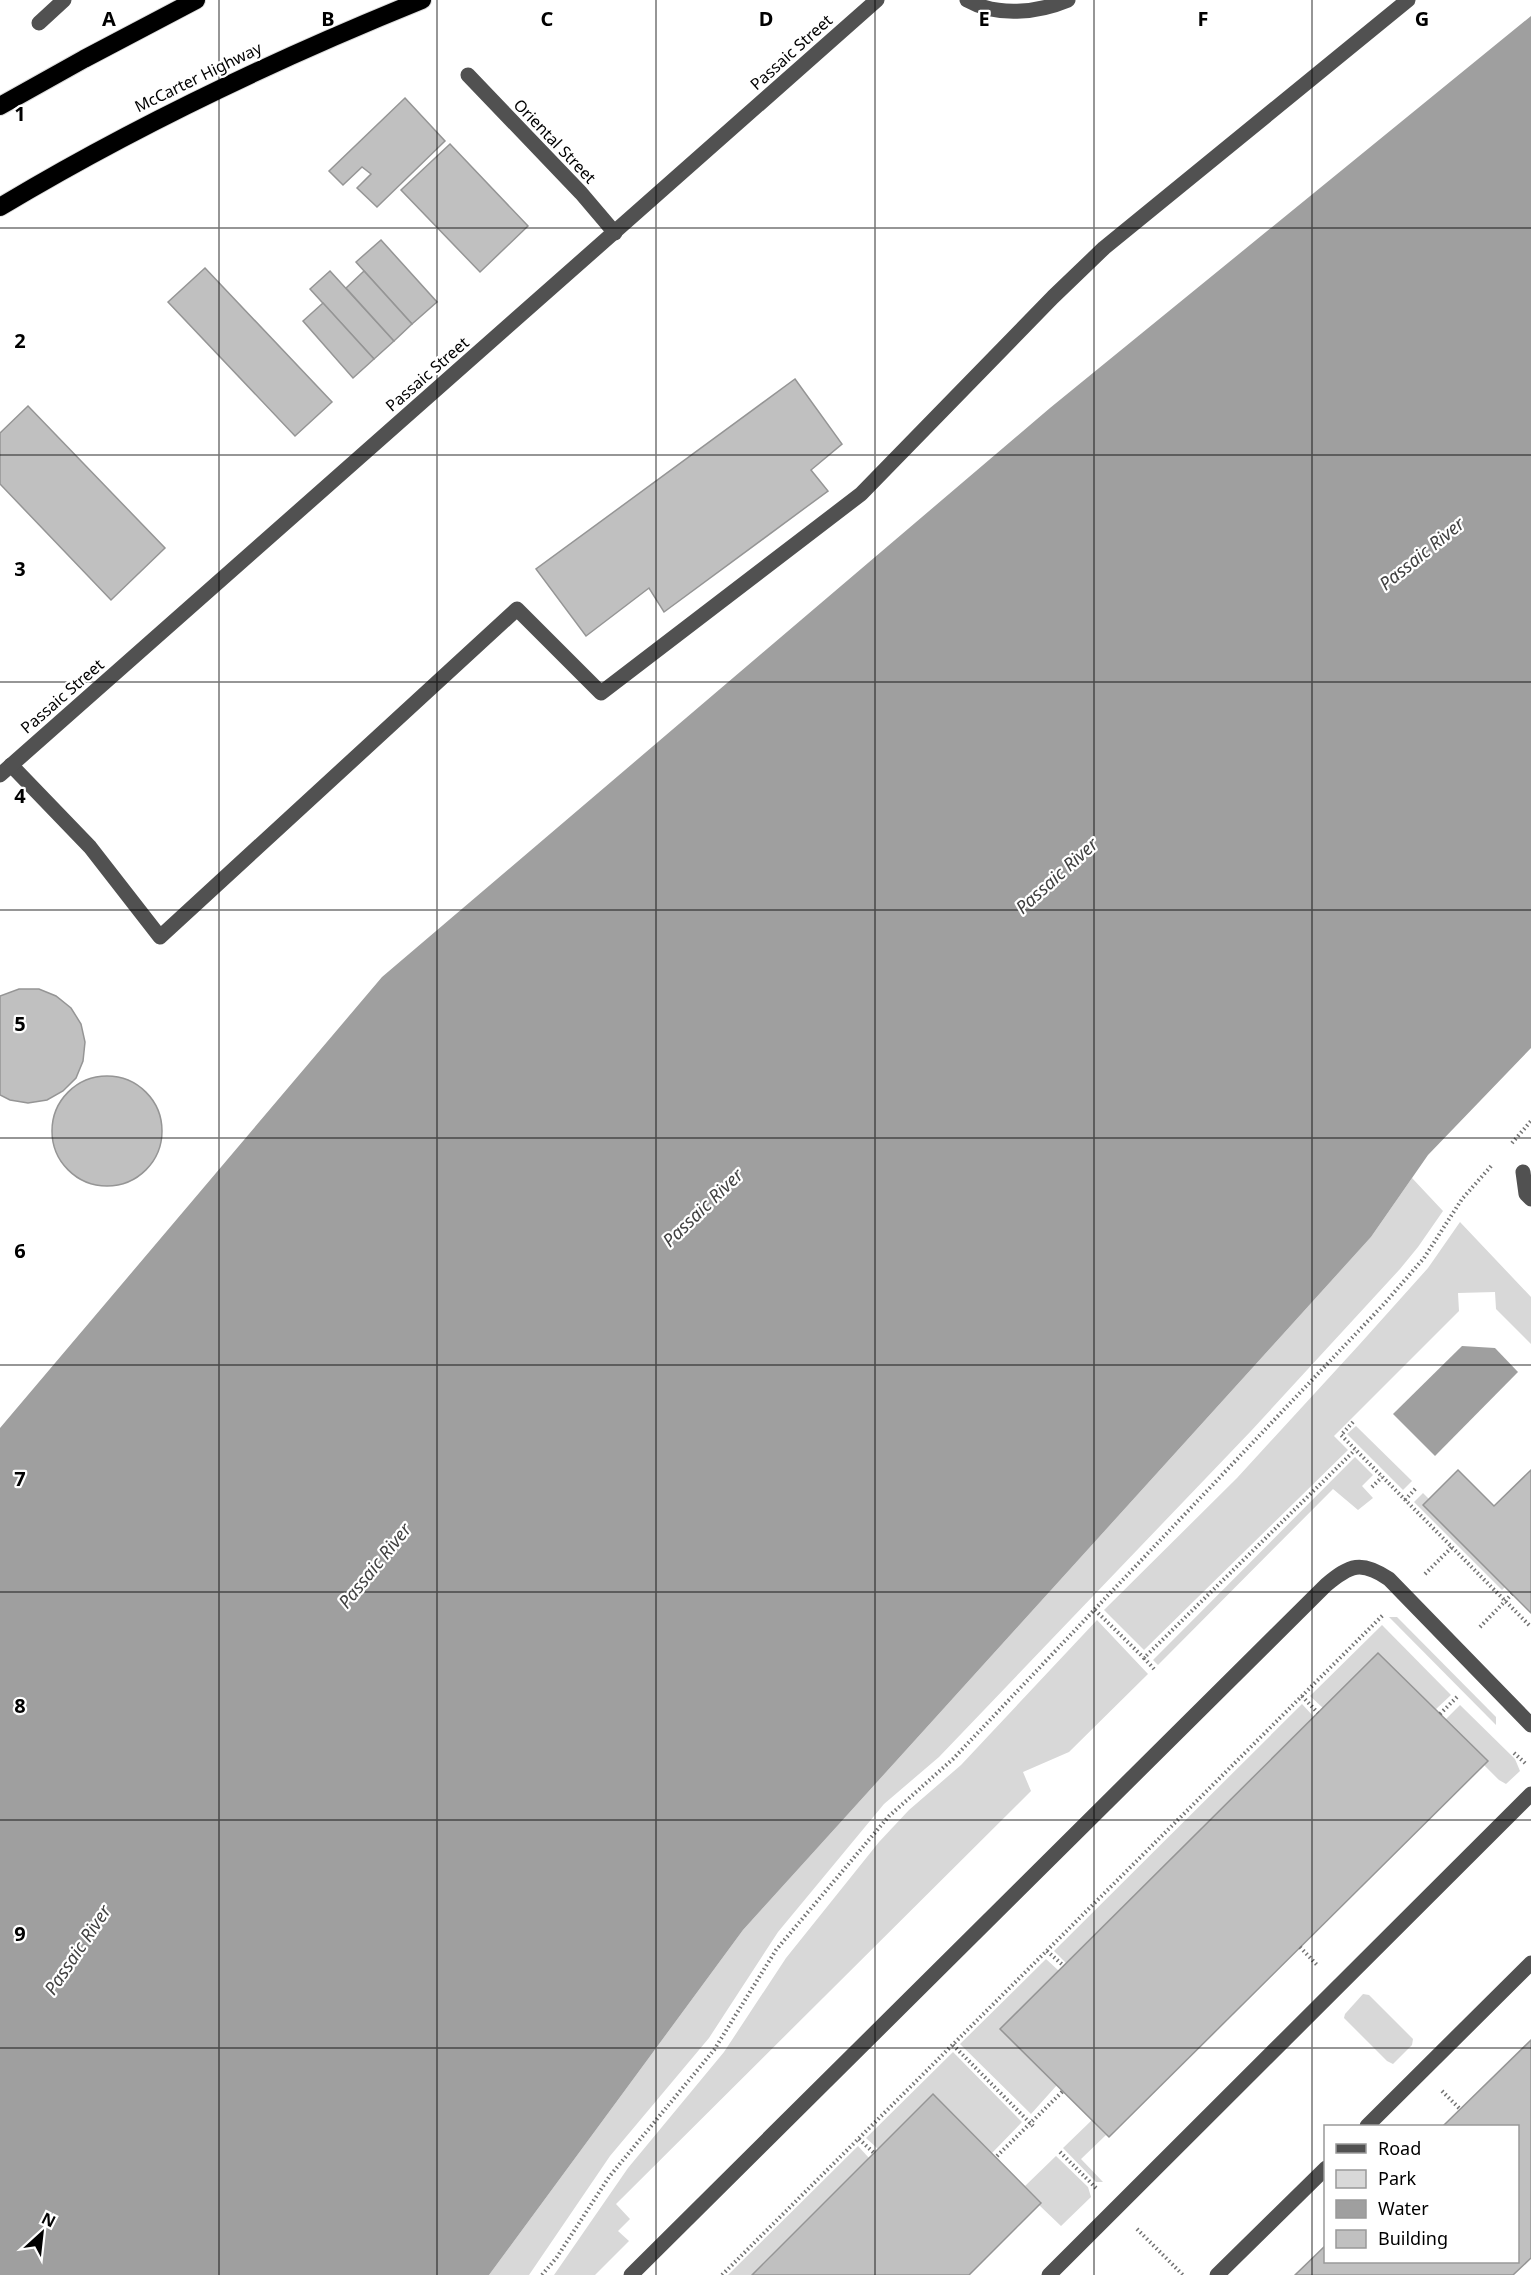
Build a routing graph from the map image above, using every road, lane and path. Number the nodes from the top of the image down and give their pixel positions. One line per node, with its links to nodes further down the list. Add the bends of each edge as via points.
1 (64, 0): 8 (street)
2 (196, 0): 10 (highway)
3 (422, 0): 11 (highway, McCarter Highway, via 237,79 129,133)
4 (877, 0): 12 (street, Passaic Street)
5 (967, 0): 6 (street, via 993,10 1016,11)
6 (1068, 0)
7 (1408, 0): 13 (street, via 1104,248 861,494 601,693 517,609 160,938 90,847)
8 (39, 23)
9 (468, 75): 12 (street, Oriental Street)
10 (0, 106)
11 (0, 207)
12 (615, 233): 13 (street, Passaic Street)
13 (6, 770)
14 (1531, 1121): 15 (path)
15 (1508, 1147)
16 (1500, 1156): 29 (path, via 1462,1199 1424,1258 1384,1304)
17 (1523, 1172): 18 (street, via 1526,1194)
18 (1531, 1199)
19 (1353, 1422): 20 (path, via 1341,1435)
20 (1355, 1450): 21 (path); 32 (path)
21 (1382, 1477): 22 (path); 24 (path)
22 (1372, 1487)
23 (1417, 1487): 24 (path)
24 (1405, 1500): 25 (path)
25 (1452, 1547): 26 (path); 28 (path)
26 (1405, 1594): 34 (path); 38 (street); 57 (street, via 1375,1569 1361,1567 1345,1569 1326,1585)
27 (1512, 1594): 28 (path)
28 (1506, 1601): 30 (path); 31 (path)
29 (1095, 1610): 32 (path); 56 (path, via 953,1759 889,1816 797,1924 776,1950 714,2050 609,2177)
30 (1531, 1627)
31 (1480, 1628)
32 (1144, 1658): 33 (path)
33 (1154, 1669)
34 (1302, 1696): 36 (path); 41 (path)
35 (1458, 1696): 37 (path)
36 (1318, 1713)
37 (1440, 1714)
38 (1531, 1725)
39 (1531, 1794): 59 (street)
40 (1300, 1947): 44 (path)
41 (1047, 1951): 43 (path); 45 (path)
42 (1531, 1963): 50 (street)
43 (1064, 1966)
44 (1320, 1968)
45 (953, 2044): 49 (path); 52 (path)
46 (1439, 2088): 48 (path)
47 (1063, 2091): 49 (path)
48 (1461, 2110)
49 (1030, 2123): 51 (path); 54 (path)
50 (1369, 2125)
51 (1034, 2127)
52 (859, 2139): 53 (path); 58 (path)
53 (873, 2153)
54 (997, 2156)
55 (1324, 2170): 60 (street)
56 (542, 2275)
57 (631, 2275)
58 (722, 2275)
59 (1049, 2275)
60 (1217, 2275)

